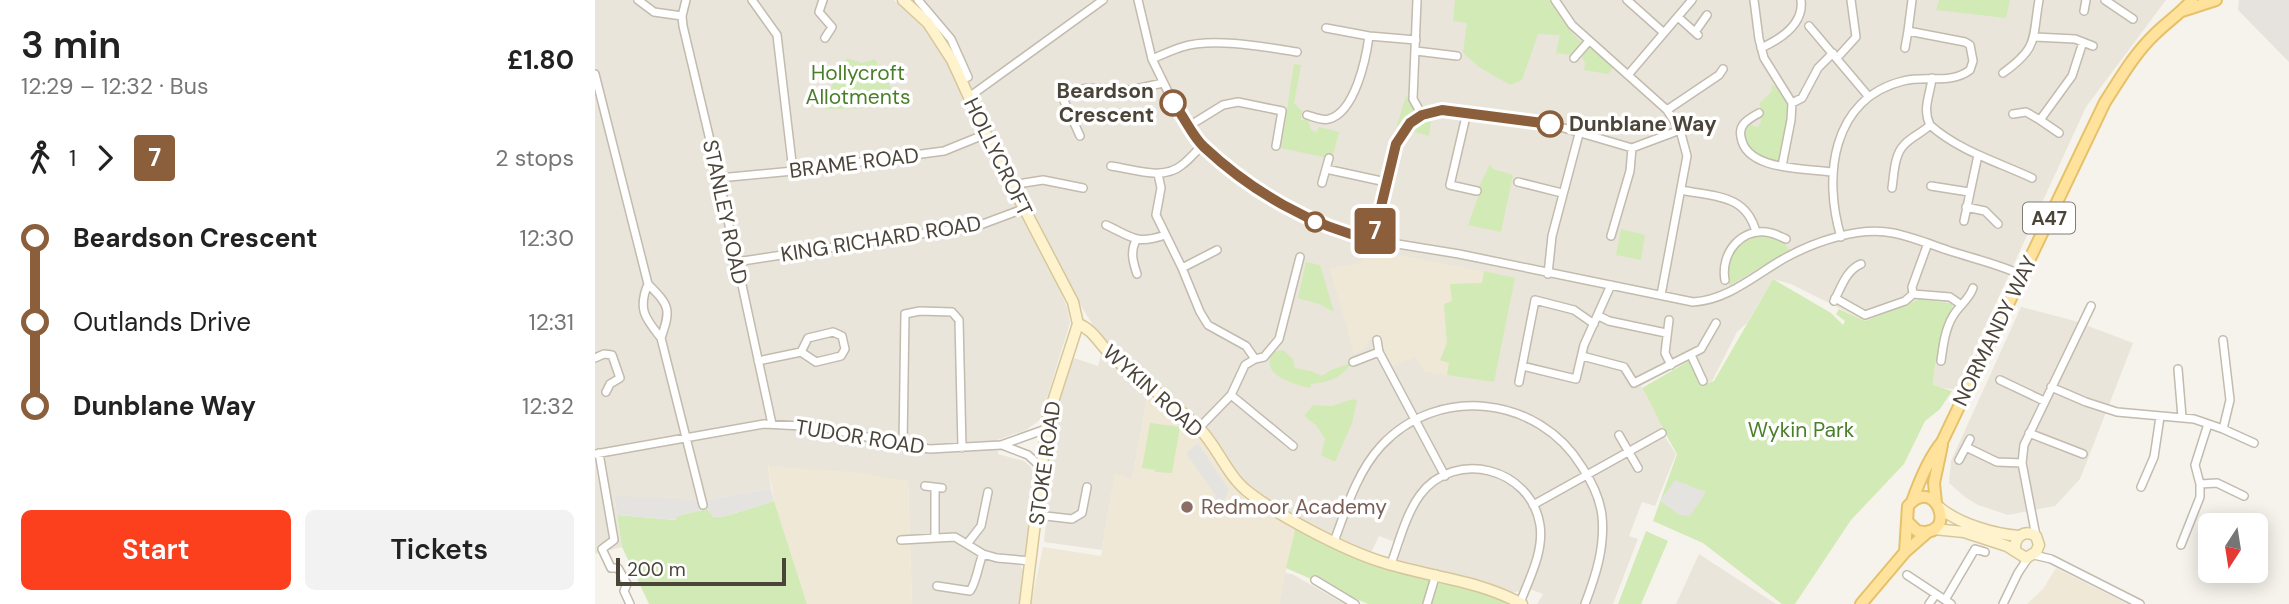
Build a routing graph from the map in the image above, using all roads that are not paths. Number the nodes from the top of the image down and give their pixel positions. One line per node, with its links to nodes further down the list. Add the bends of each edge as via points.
1 (638, 0): 25 (street, via 654,12)
2 (686, 0): 25 (street, STANLEY ROAD)
3 (751, 0): 79 (street, via 777,34)
4 (824, 0): 34 (street, via 819,12 832,27)
5 (903, 0): 52 (street, HOLLYCROFT, via 928,23)
6 (918, 0): 52 (street, via 951,39 968,77)
7 (1103, 0): 54 (street)
8 (1138, 0): 46 (street)
9 (1417, 0): 35 (street)
10 (1555, 0): 36 (street)
11 (1627, 0): 30 (street)
12 (1692, 0): 26 (street)
13 (1755, 0): 39 (street)
14 (1801, 0): 39 (street, via 1801,15 1793,26)
15 (1851, 0): 43 (street, via 1856,37)
16 (1912, 0): 31 (street)
17 (2039, 0): 33 (street)
18 (2086, 0): 22 (street)
19 (2105, 0): 27 (street)
20 (2192, 0): 23 (main road, NORMANDY WAY / A47)
21 (2216, 0): 23 (main road, NORMANDY WAY / A47)
22 (2084, 11)
23 (2182, 11): 115 (main road, NORMANDY WAY / A47, via 2126,68 2105,102)
24 (1707, 15): 26 (street, via 1697,33)
25 (682, 16): 82 (street, STANLEY ROAD)
26 (1678, 17): 30 (street)
27 (2133, 19)
28 (1809, 26): 43 (street)
29 (1326, 28): 32 (street)
30 (1664, 32): 50 (street)
31 (1908, 32): 40 (street); 51 (street, via 1970,45 1970,70 1954,79)
32 (1369, 36): 35 (street); 62 (street, via 1349,104 1330,119 1315,122)
33 (2035, 37): 37 (street); 48 (street, via 2021,60)
34 (825, 38)
35 (1416, 40): 41 (street)
36 (1588, 41): 45 (street); 50 (street)
37 (2083, 42): 38 (street); 63 (street, via 2072,76)
38 (2093, 46)
39 (1761, 48): 56 (street)
40 (1905, 48)
41 (1416, 51): 44 (street); 61 (street, via 1413,99)
42 (1297, 52): 46 (street, via 1197,44)
43 (1835, 55): 55 (street); 56 (street, via 1818,68 1802,98)
44 (1457, 56)
45 (1574, 58)
46 (1152, 59): 53 (street)
47 (1723, 69): 57 (street)
48 (2003, 73)
49 (595, 74): 117 (street)
50 (1628, 75): 57 (street)
51 (1932, 78): 55 (street, via 1899,82); 64 (street, via 1926,107)
52 (961, 80): 54 (street, HOLLYCROFT)
53 (1163, 83): 65 (street); 70 (street, via 1131,90 1088,88 1061,94)
54 (969, 97): 68 (street, HOLLYCROFT)
55 (1869, 97): 80 (street, via 1845,125)
56 (1791, 103): 77 (street)
57 (1667, 110): 66 (street)
58 (1467, 112): 61 (street, via 1442,110); 69 (street, via 1550,124); 92 (street, via 1450,186)
59 (1759, 113): 77 (street, via 1744,122 1740,135 1744,147 1756,159)
60 (2013, 114): 63 (street, via 2027,112)
61 (1422, 115): 84 (street, via 1398,140)
62 (1307, 116)
63 (2040, 120): 67 (street)
64 (1930, 125): 74 (street); 90 (street, via 1902,147)
65 (1189, 126): 71 (street); 72 (street, via 1238,102 1283,106)
66 (1680, 130): 73 (street); 91 (street, via 1687,156)
67 (2059, 133)
68 (986, 134): 79 (street, BRAME ROAD, via 944,151); 87 (street, HOLLYCROFT)
69 (1579, 134): 73 (street); 94 (street)
70 (1080, 136)
71 (1202, 146): 81 (street, via 1180,167); 106 (street, via 1286,206 1334,230)
72 (1276, 146)
73 (1632, 148): 102 (street)
74 (1978, 155): 83 (street); 93 (street)
75 (1329, 159): 78 (street)
76 (1111, 166): 81 (street)
77 (1782, 166): 80 (street)
78 (1326, 169): 84 (street); 86 (street)
79 (793, 172): 82 (street, BRAME ROAD)
80 (1832, 172): 103 (street)
81 (1158, 174): 101 (street, via 1161,188 1156,215)
82 (719, 178): 110 (street, STANLEY ROAD)
83 (2032, 178)
84 (1386, 182): 106 (street)
85 (1518, 182): 94 (street)
86 (1322, 183)
87 (1011, 185): 89 (street, via 1043,180); 96 (street, HOLLYCROFT)
88 (1931, 186): 93 (street)
89 (1083, 188)
90 (1892, 188)
91 (1682, 190): 100 (street, via 1732,200 1749,212); 121 (street)
92 (1477, 191)
93 (1969, 192): 95 (street)
94 (1562, 193): 114 (street)
95 (1966, 207): 97 (street); 98 (street, via 1985,211)
96 (1023, 209): 110 (street, KING RICHARD ROAD, via 980,225); 127 (street, HOLLYCROFT, via 1073,302)
97 (1963, 221)
98 (1998, 224)
99 (1106, 225): 105 (street)
100 (1756, 232): 104 (street); 116 (street, via 1731,249)
101 (1165, 235): 105 (street); 112 (street)
102 (1611, 236)
103 (1841, 237): 107 (street, via 1871,231); 121 (street, via 1787,257 1723,296 1693,302)
104 (1786, 239)
105 (1136, 240): 113 (street, via 1132,248)
106 (1373, 240): 114 (street)
107 (1928, 243): 115 (street); 120 (street)
108 (1217, 250): 112 (street)
109 (1300, 257): 138 (street, via 1279,339 1265,356)
110 (736, 262): 139 (street, STANLEY ROAD)
111 (1861, 264): 120 (street, via 1852,269 1834,300 1865,315 1905,302)
112 (1182, 268): 138 (street, via 1208,325 1246,346)
113 (1137, 274)
114 (1548, 274): 118 (street)
115 (2022, 275): 164 (main road, NORMANDY WAY / A47)
116 (1725, 280)
117 (648, 284): 130 (street, via 644,316); 130 (street, via 664,299 667,309)
118 (1611, 285): 121 (street); 124 (street)
119 (1973, 288): 122 (street, via 1970,298)
120 (1913, 294): 122 (street, via 1950,297)
121 (1661, 295)
122 (1961, 304): 140 (street, via 1951,318)
123 (2091, 306): 148 (street)
124 (1599, 316): 128 (street); 129 (street)
125 (1669, 320): 129 (street)
126 (1716, 323): 135 (street, via 1701,349)
127 (1078, 324): 157 (street, WYKIN ROAD); 158 (street, STOKE ROAD)
128 (1594, 324): 136 (street); 143 (street, via 1574,310 1535,300)
129 (1666, 333): 142 (street, via 1665,353)
130 (661, 338): 163 (street)
131 (1377, 340): 134 (street)
132 (2223, 340): 159 (street, via 2230,400)
133 (801, 352): 133 (street, via 816,362 841,356 845,349 842,336 833,332 808,338); 139 (street)
134 (1379, 352): 141 (street); 154 (street)
135 (1691, 355): 142 (street); 146 (street)
136 (1582, 356): 142 (street, via 1623,367 1634,383); 143 (street, via 1576,379)
137 (595, 358): 149 (street, via 606,354 615,360 620,378)
138 (1255, 359): 150 (street, via 1245,365)
139 (758, 361): 155 (street, STANLEY ROAD)
140 (1941, 361)
141 (1353, 362)
142 (1671, 365)
143 (1522, 366): 147 (street)
144 (2178, 369): 153 (street)
145 (2000, 380): 151 (street)
146 (1703, 381)
147 (1519, 382)
148 (2052, 387): 151 (street); 152 (street, via 2117,412)
149 (606, 392)
150 (1231, 395): 157 (street); 168 (street)
151 (2044, 401): 161 (street)
152 (2160, 417): 153 (street); 182 (street, via 2154,457)
153 (2182, 417): 156 (street)
154 (1415, 419): 177 (street, via 1466,406 1520,414 1555,433); 178 (street); 197 (street, via 1380,447 1363,471)
155 (772, 424): 163 (street, TUDOR ROAD); 166 (street, TUDOR ROAD, via 821,427)
156 (2208, 424): 159 (street); 179 (street, via 2195,465)
157 (1199, 428): 197 (street, WYKIN ROAD, via 1245,490)
158 (1046, 429): 167 (street, TUDOR ROAD); 175 (street, STOKE ROAD)
159 (2223, 429): 165 (street)
160 (1662, 433): 170 (street)
161 (2029, 433): 172 (street); 174 (street)
162 (1619, 435): 170 (street)
163 (685, 436): 171 (street, TUDOR ROAD); 186 (street)
164 (1942, 442): 185 (main road, NORMANDY WAY / A47); 188 (main road, NORMANDY WAY / A47, via 1934,483)
165 (2254, 443)
166 (903, 445): 169 (street, TUDOR ROAD); 169 (street, via 905,314 951,312 959,320)
167 (1001, 445): 169 (street, TUDOR ROAD); 175 (street, TUDOR ROAD, via 1028,455)
168 (1293, 446)
169 (962, 448)
170 (1628, 452): 176 (street); 177 (street)
171 (597, 453): 216 (street, via 614,540 602,549 611,568 618,568 627,584 624,591)
172 (2083, 454)
173 (1959, 460): 174 (street, via 1968,443 1997,462)
174 (2022, 463): 190 (street)
175 (1042, 468): 189 (street, STOKE ROAD)
176 (1638, 468)
177 (1587, 473): 187 (street); 220 (street, via 1599,501 1603,539)
178 (1445, 476): 187 (street, via 1468,469 1495,471 1515,482); 207 (street, via 1420,494)
179 (2200, 484): 184 (street, via 2217,483); 199 (street, via 2200,497)
180 (925, 486): 194 (street, via 939,488)
181 (1087, 487): 189 (street, via 1082,513 1075,518)
182 (2141, 487)
183 (988, 492): 198 (street, via 981,526)
184 (2244, 496)
185 (1912, 502): 188 (main road, via 1924,497); 191 (main road, via 1906,512)
186 (703, 505)
187 (1533, 505): 215 (street, via 1541,538)
188 (1938, 505): 192 (main road, via 1941,519); 193 (street, via 1963,522)
189 (1037, 515): 206 (street, STOKE ROAD)
190 (2033, 517): 193 (street); 196 (street)
191 (1908, 522): 192 (main road, via 1917,531); 200 (main road)
192 (1932, 530): 200 (main road); 202 (street, via 1964,532)
193 (2021, 535): 196 (street, via 2029,533); 202 (street)
194 (935, 538): 195 (street); 198 (street, via 955,537)
195 (901, 540)
196 (2037, 540): 204 (street); 205 (street)
197 (1334, 542): 207 (street, WYKIN ROAD)
198 (967, 544): 203 (street)
199 (2181, 545)
200 (1905, 552): 221 (main road)
201 (1985, 552): 214 (street, via 1975,549)
202 (2016, 552): 204 (street); 208 (street)
203 (983, 554): 206 (street); 212 (street, via 970,591)
204 (2031, 557): 205 (street); 208 (street)
205 (2051, 559): 224 (street)
206 (1031, 561): 217 (street, STOKE ROAD)
207 (1391, 564): 209 (street, WYKIN ROAD)
208 (2018, 573): 223 (street)
209 (1436, 574): 215 (street, WYKIN ROAD, via 1490,588); 219 (street)
210 (1907, 575): 213 (street)
211 (1315, 580): 218 (street)
212 (937, 586)
213 (1936, 594): 214 (street); 222 (street)
214 (1948, 602)
215 (1521, 603)
216 (631, 604)
217 (1025, 604)
218 (1355, 604)
219 (1427, 604)
220 (1585, 604)
221 (1861, 604)
222 (1929, 604)
223 (2003, 604)
224 (2140, 604)

